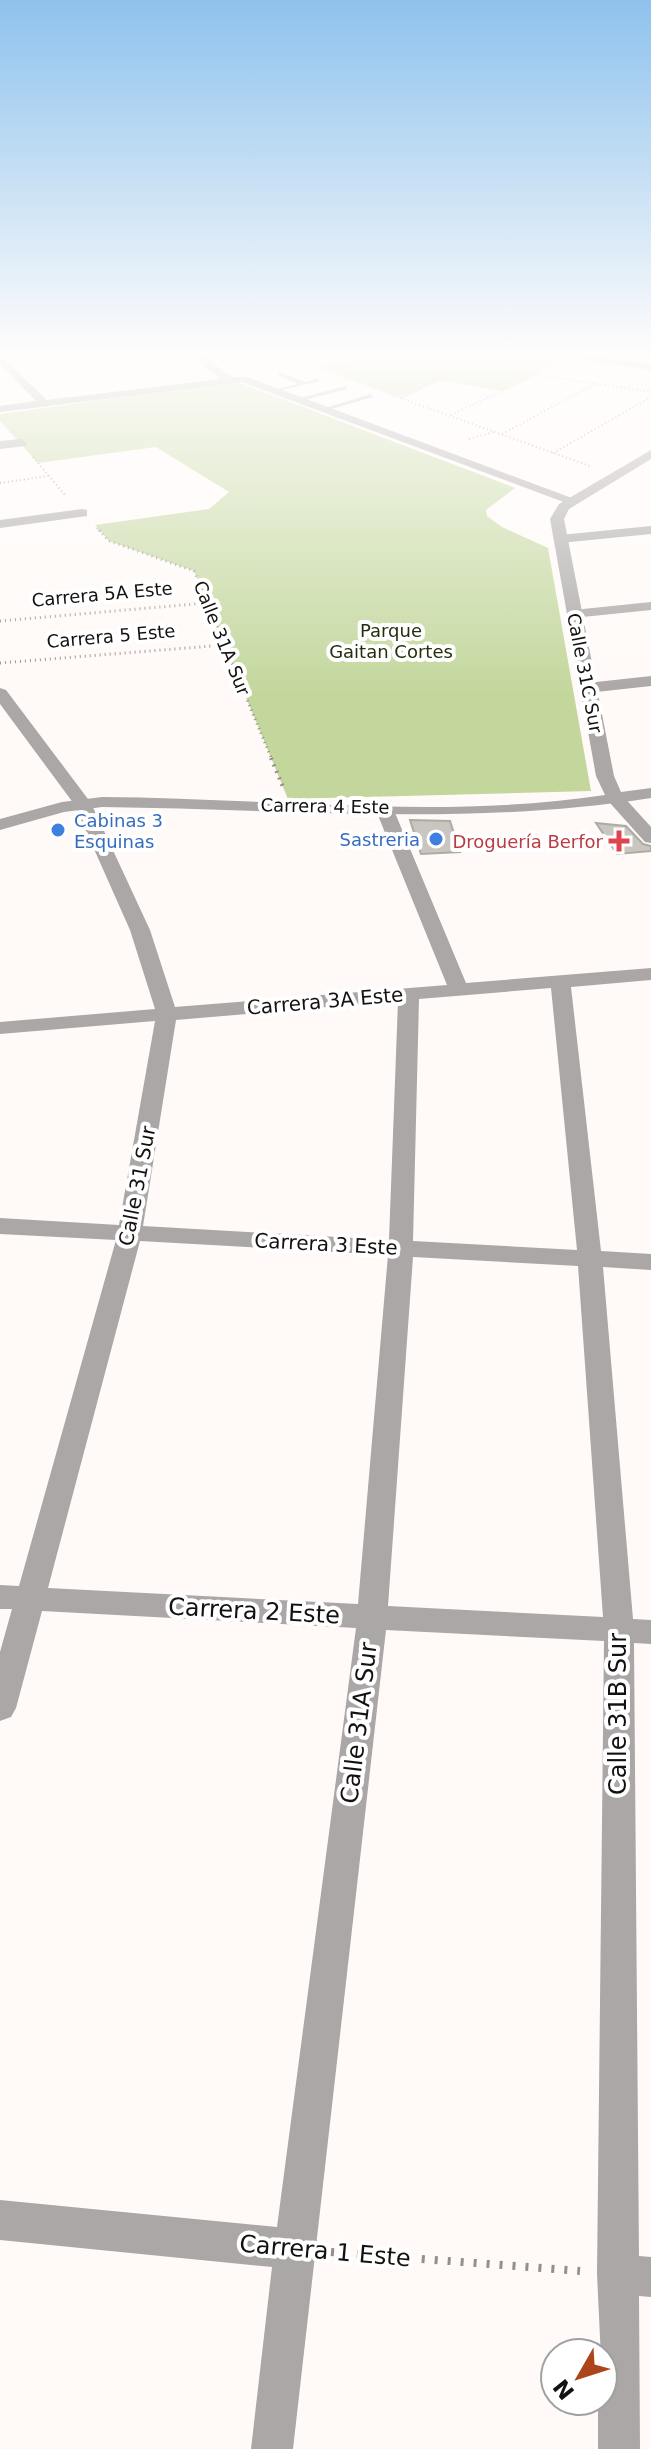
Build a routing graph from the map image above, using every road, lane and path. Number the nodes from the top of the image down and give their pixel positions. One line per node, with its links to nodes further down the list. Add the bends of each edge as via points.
1 (38, 464): 5 (path, Calle 31A Sur)
2 (475, 464): 8 (street)
3 (584, 464): 6 (path)
4 (639, 464): 6 (street)
5 (48, 476): 7 (path); 9 (path, Calle 31A Sur)
6 (616, 476): 8 (street)
7 (0, 483)
8 (574, 501): 12 (street, Calle 31C Sur, via 558,513)
9 (82, 513): 10 (street); 13 (path, Calle 31A Sur, via 109,541 194,571)
10 (0, 524)
11 (651, 530): 12 (street)
12 (560, 539): 15 (street, Calle 31C Sur)
13 (206, 603): 16 (path, Carrera 5A Este); 17 (path, Calle 31A Sur)
14 (651, 606): 15 (street)
15 (573, 614): 20 (street, Calle 31C Sur)
16 (0, 621)
17 (224, 645): 18 (path, Carrera 5 Este); 25 (path, Calle 31A Sur)
18 (0, 663)
19 (651, 681): 20 (street)
20 (587, 688): 23 (street, Calle 31C Sur, via 605,776)
21 (0, 693): 24 (street, Calle 31 Sur)
22 (651, 793): 23 (street, Carrera 4 Este)
23 (616, 799): 26 (street, Carrera 4 Este, via 530,808); 28 (street, Calle 31C Sur)
24 (82, 803): 25 (street, Carrera 4 Este); 27 (street, Carrera 4 Este); 33 (street, Calle 31 Sur, via 140,930)
25 (290, 806): 26 (street, Carrera 4 Este)
26 (384, 808): 31 (street)
27 (0, 825)
28 (651, 838)
29 (651, 974): 30 (street, Carrera 3A Este)
30 (560, 982): 31 (street, Carrera 3A Este); 38 (street, Calle 31B Sur)
31 (459, 990): 32 (street, Carrera 3A Este)
32 (409, 994): 33 (street, Carrera 3A Este); 37 (street, Calle 31A Sur)
33 (167, 1013): 34 (street, Carrera 3A Este); 36 (street, Calle 31 Sur)
34 (0, 1028)
35 (0, 1226): 36 (street, Carrera 3 Este)
36 (130, 1233): 37 (street, Carrera 3 Este); 40 (street, Calle 31 Sur)
37 (401, 1248): 38 (street, Carrera 3 Este); 41 (street, Calle 31A Sur)
38 (590, 1258): 39 (street, Carrera 3 Este); 42 (street, Calle 31B Sur)
39 (651, 1262)
40 (14, 1598): 41 (street, Carrera 2 Este); 43 (street, Calle 31 Sur)
41 (372, 1618): 42 (street, Carrera 2 Este); 45 (street, Calle 31A Sur)
42 (635, 1632): 46 (street, Calle 31B Sur)
43 (0, 1708)
44 (0, 2220): 45 (street, Carrera 1 Este)
45 (294, 2249): 46 (path, Carrera 1 Este); 47 (street, Calle 31A Sur)
46 (634, 2275): 48 (street, Calle 31B Sur)
47 (272, 2449)
48 (619, 2449)

